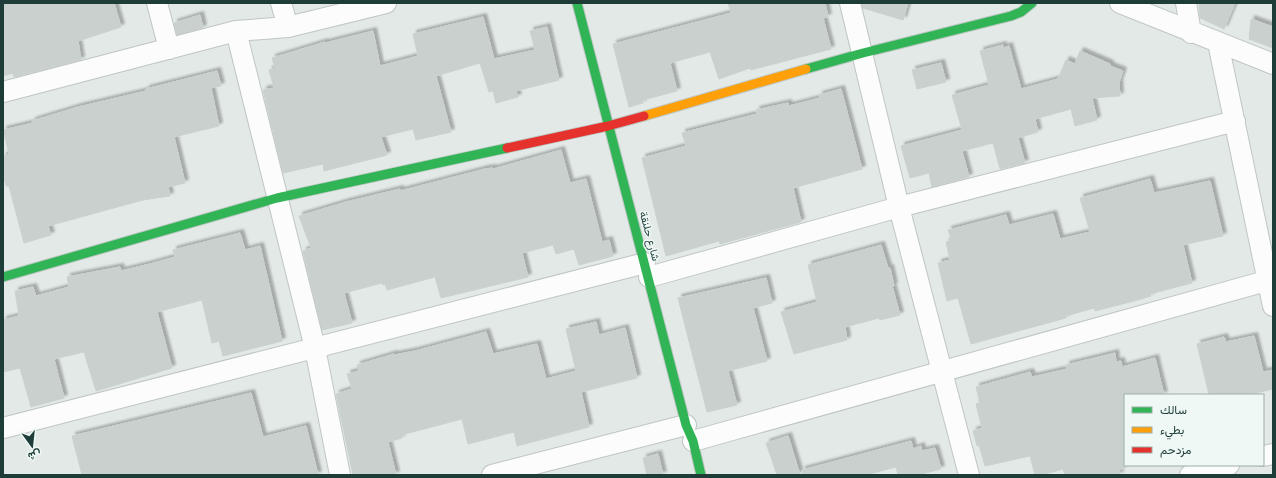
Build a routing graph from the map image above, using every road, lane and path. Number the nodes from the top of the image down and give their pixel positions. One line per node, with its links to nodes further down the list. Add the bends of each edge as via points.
1 (157, 3): 13 (street)
2 (281, 3): 9 (street)
3 (386, 3): 9 (street)
4 (577, 3): 18 (street, شارع حلنقة)
5 (850, 3): 14 (street)
6 (1032, 3): 14 (street, via 1011,16)
7 (1120, 3): 11 (street)
8 (1186, 3): 11 (street)
9 (288, 27): 10 (street)
10 (236, 31): 13 (street); 19 (street)
11 (1191, 33): 12 (street)
12 (1218, 43): 15 (street); 17 (street)
13 (169, 49): 16 (street)
14 (863, 53): 18 (street); 20 (street)
15 (1273, 64)
16 (3, 92)
17 (1235, 121): 20 (street); 23 (street)
18 (608, 126): 19 (street); 21 (street, شارع حلنقة)
19 (277, 198): 22 (street); 25 (street)
20 (899, 208): 21 (street); 26 (street)
21 (647, 270): 25 (street); 28 (street, شارع حلنقة)
22 (3, 277)
23 (1270, 280): 24 (street); 26 (street)
24 (1273, 306)
25 (315, 348): 27 (street); 30 (street)
26 (942, 370): 28 (street); 33 (street)
27 (3, 428)
28 (689, 433): 31 (street); 32 (street, شارع حلنقة)
29 (1225, 466): 34 (street)
30 (340, 475)
31 (492, 475)
32 (701, 475)
33 (969, 475)
34 (1190, 475)

